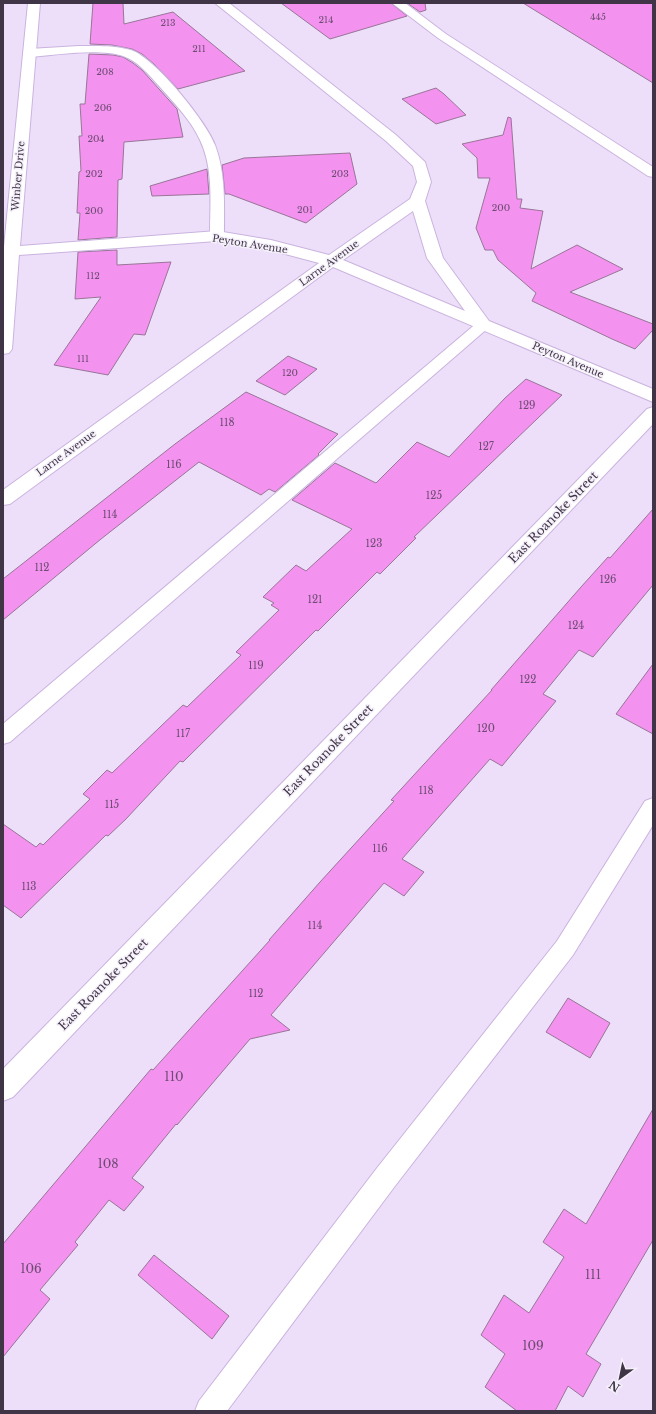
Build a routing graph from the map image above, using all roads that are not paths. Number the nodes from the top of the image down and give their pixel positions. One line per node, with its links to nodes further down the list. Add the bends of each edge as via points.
1 (34, 3): 4 (street, Winber Drive)
2 (221, 3): 6 (street, via 391,138 420,165 424,182)
3 (398, 3): 5 (lane, via 442,36)
4 (29, 53): 7 (lane, via 104,50 127,53 144,62 172,92 209,144 215,170); 8 (street, Winber Drive)
5 (653, 173)
6 (417, 201): 9 (street, Larne Avenue); 10 (street, via 435,258)
7 (217, 236): 8 (street, Peyton Avenue); 9 (street, Peyton Avenue, via 271,245)
8 (7, 251): 11 (street, Winber Drive)
9 (331, 261): 10 (street, Peyton Avenue); 14 (street, Larne Avenue)
10 (483, 324): 12 (street, Peyton Avenue); 15 (lane)
11 (3, 348)
12 (653, 396)
13 (653, 413): 17 (street, East Roanoke Street)
14 (3, 498)
15 (3, 736)
16 (653, 807): 18 (lane, via 565,948 386,1177)
17 (3, 1088)
18 (209, 1411)

